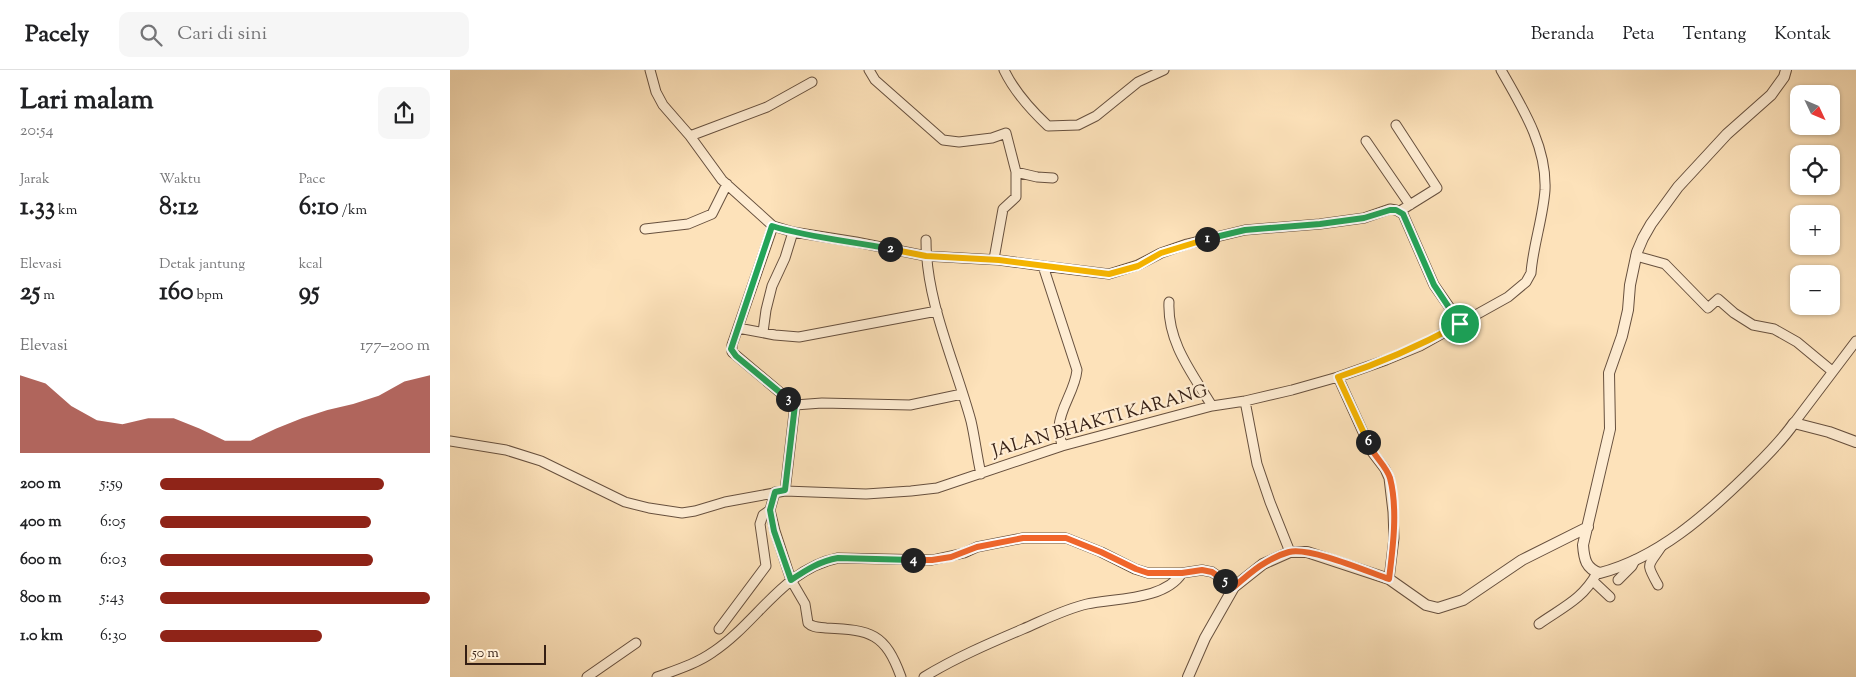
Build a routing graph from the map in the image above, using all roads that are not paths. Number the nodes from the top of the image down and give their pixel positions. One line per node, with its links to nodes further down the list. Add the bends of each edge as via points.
1 (650, 70): 9 (street, via 663,105)
2 (868, 70): 11 (street, via 875,80 943,140 959,142 1006,133)
3 (1004, 70): 4 (street, via 1048,126 1078,125 1096,116 1138,82)
4 (1164, 70)
5 (1501, 70): 26 (street, JALAN BHAKTI KARANG, via 1531,124 1542,156 1545,192 1526,282 1508,297)
6 (1786, 70): 21 (street, via 1771,95 1727,134 1678,187 1651,224)
7 (812, 82): 9 (street, via 767,107)
8 (1396, 125): 14 (street, via 1437,188)
9 (690, 136): 13 (street)
10 (1366, 141): 14 (street)
11 (1016, 172): 12 (street); 22 (street, via 1016,196 1003,209)
12 (1053, 178)
13 (727, 184): 16 (street); 17 (street, via 712,214 688,224)
14 (1410, 204): 15 (street)
15 (1400, 211): 23 (street, via 1390,210 1364,218 1320,224 1245,230 1187,244 1138,266 1109,274); 26 (street, via 1434,285)
16 (772, 226): 18 (street); 27 (street)
17 (645, 229)
18 (793, 232): 20 (street); 28 (street, via 786,258 772,286)
19 (926, 240): 20 (street)
20 (926, 256): 22 (street); 25 (street)
21 (1636, 256): 30 (street, via 1665,264 1708,308 1718,299 1753,326 1774,329 1797,342); 44 (street, via 1622,336 1609,373 1610,429)
22 (994, 259): 23 (street)
23 (1042, 266): 39 (street, via 1077,370 1076,382 1060,420)
24 (1170, 302): 35 (street, via 1170,320 1179,352)
25 (937, 311): 28 (street, via 799,336); 32 (street)
26 (1460, 324): 31 (street, JALAN BHAKTI KARANG, via 1395,357)
27 (738, 328): 28 (street); 34 (street, via 732,352)
28 (762, 332)
29 (1856, 341): 30 (street)
30 (1832, 371): 36 (street)
31 (1338, 377): 33 (street, JALAN BHAKTI KARANG); 50 (street, via 1372,452 1390,478 1394,538)
32 (962, 394): 34 (street, via 910,405); 40 (street)
33 (1245, 401): 35 (street, JALAN BHAKTI KARANG); 46 (street, via 1257,464)
34 (795, 405): 41 (street)
35 (1212, 406): 39 (street, JALAN BHAKTI KARANG)
36 (1794, 423): 38 (street); 45 (street, via 1774,449 1731,490)
37 (450, 441): 42 (street, JALAN BHAKTI KARANG, via 506,450 541,461 625,502 668,511 696,511)
38 (1856, 442)
39 (1062, 446): 40 (street, JALAN BHAKTI KARANG)
40 (981, 474): 41 (street, JALAN BHAKTI KARANG, via 937,488 911,491 866,494)
41 (785, 490): 42 (street, JALAN BHAKTI KARANG)
42 (775, 492): 43 (street)
43 (770, 510): 51 (street); 57 (street, via 763,515 760,524 766,566)
44 (1588, 527): 49 (street, via 1583,546 1584,558); 50 (street, via 1522,560 1447,606 1426,605)
45 (1661, 546): 47 (street); 53 (street, via 1649,564)
46 (1290, 552): 50 (street, via 1306,552); 54 (street, via 1263,564)
47 (1635, 560): 49 (street); 52 (street)
48 (1182, 573): 51 (street, via 1148,573 1066,538 1044,537 977,547 932,560 826,560); 54 (street, via 1212,572); 62 (street, via 1179,579 1157,592 1086,604 1059,613 996,640)
49 (1595, 577): 55 (street); 56 (street, via 1573,602)
50 (1389, 579)
51 (791, 580): 60 (street, via 714,652); 61 (street, via 805,604 810,626 873,635 887,647)
52 (1618, 580)
53 (1658, 585)
54 (1234, 587): 63 (street, via 1205,638)
55 (1610, 597)
56 (1539, 624)
57 (719, 629)
58 (636, 643): 59 (street)
59 (586, 677)
60 (657, 677)
61 (901, 677)
62 (924, 677)
63 (1188, 677)

